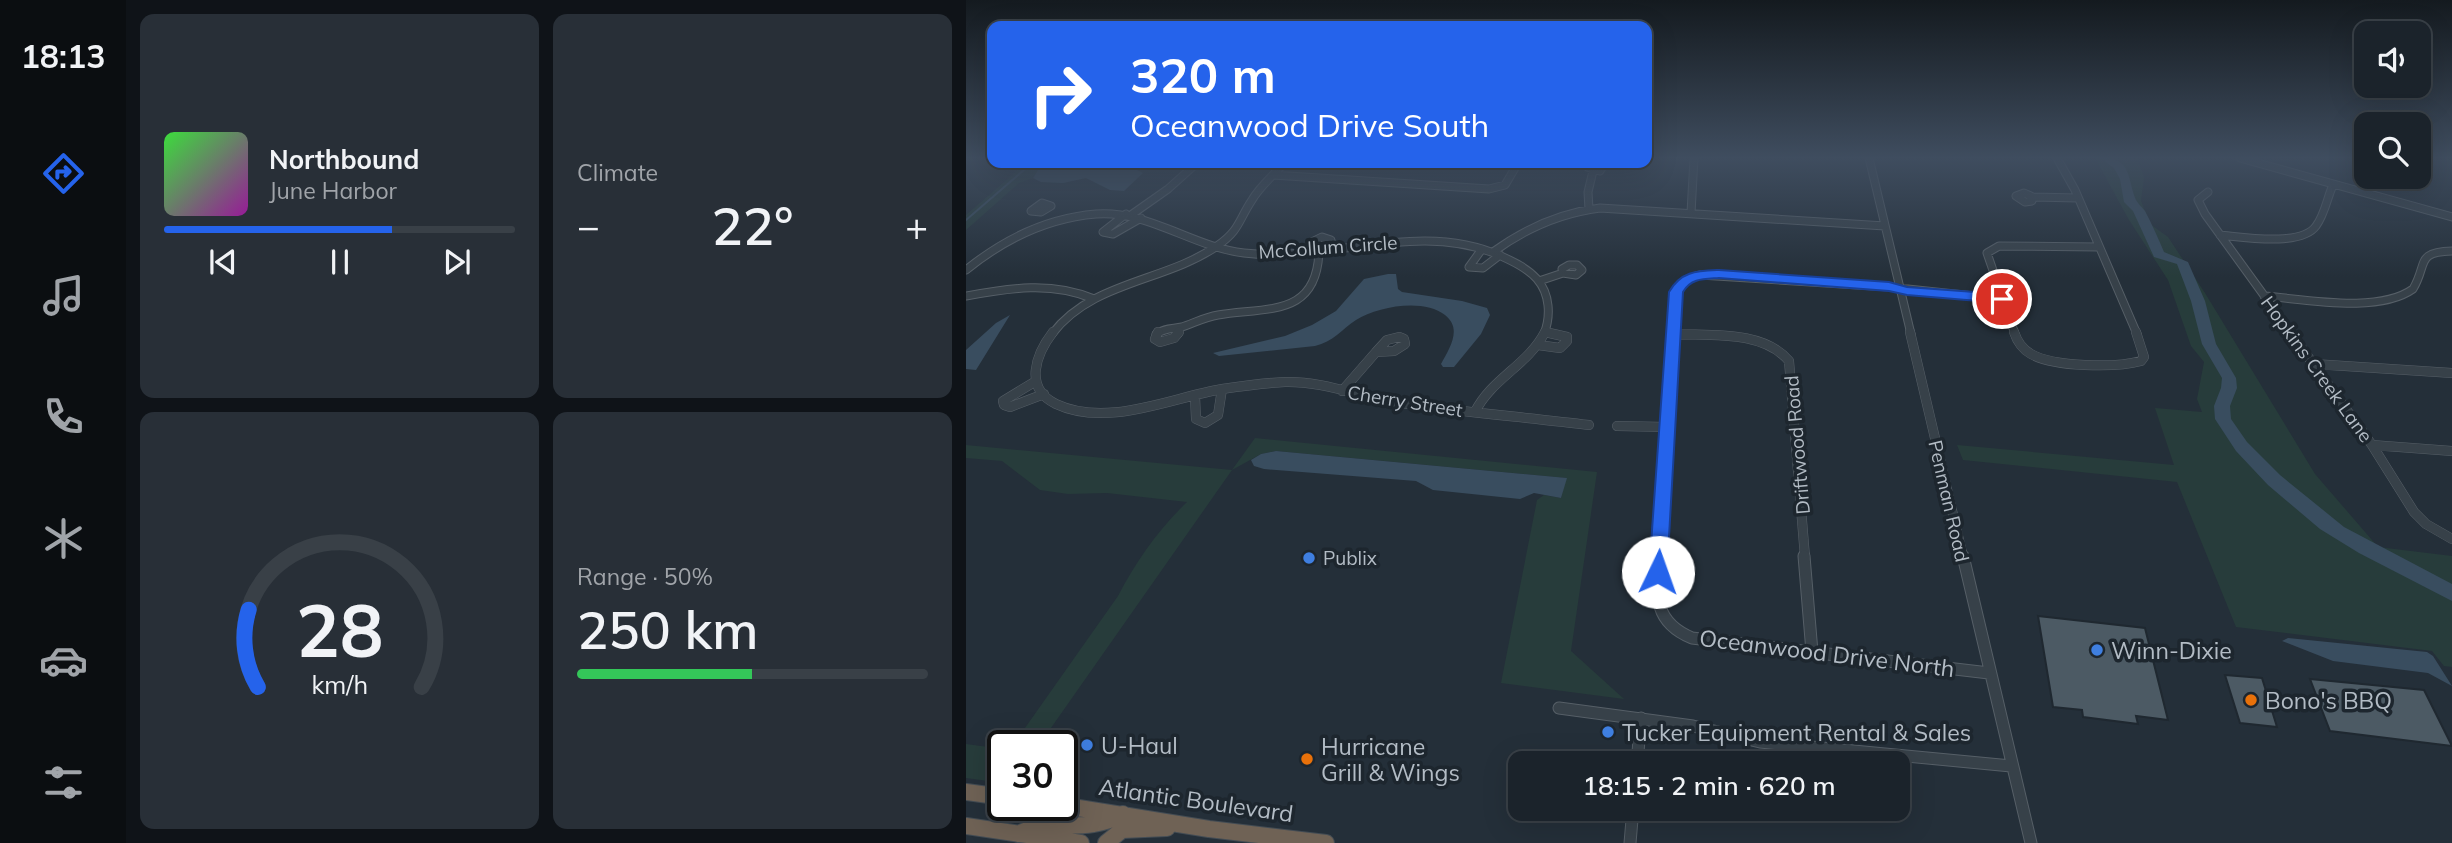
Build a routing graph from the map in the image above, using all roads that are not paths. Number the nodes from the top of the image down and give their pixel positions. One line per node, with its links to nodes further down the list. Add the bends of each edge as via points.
1 (1157, 197): 14 (street)
2 (1253, 197): 20 (street, via 1237,230)
3 (1589, 197): 11 (street)
4 (1692, 197): 13 (street)
5 (1878, 197): 18 (street, Penman Road)
6 (2048, 197): 10 (street)
7 (2200, 197): 19 (street, Hopkins Creek Lane)
8 (2328, 197): 19 (street, via 2317,224 2307,234 2286,238)
9 (2379, 197): 15 (street)
10 (2078, 198): 21 (street)
11 (1590, 209): 13 (street); 27 (street, via 1537,224)
12 (1044, 212): 17 (street)
13 (1691, 212): 18 (street)
14 (1129, 215): 16 (street, McCollum Circle); 16 (street, via 1103,232 1113,234); 17 (street, McCollum Circle, via 1096,214)
15 (2452, 217)
16 (1140, 218): 20 (street, McCollum Circle)
17 (1051, 222): 28 (street, McCollum Circle, via 1012,239)
18 (1885, 226): 31 (street, Penman Road)
19 (2220, 235): 33 (street, Hopkins Creek Lane)
20 (1216, 247): 26 (street, McCollum Circle, via 1264,255); 34 (street, via 1184,265)
21 (2099, 247): 35 (street, via 1999,246 1987,253); 41 (street, via 2142,345)
22 (1332, 249): 23 (street, McCollum Circle, via 1404,241); 24 (street, McCollum Circle); 26 (street, via 1331,240 1322,237)
23 (1482, 249): 27 (street, McCollum Circle); 27 (street, via 1469,267 1485,268)
24 (1319, 251): 26 (street, McCollum Circle); 36 (street, via 1317,280 1298,299 1268,311 1220,314)
25 (2452, 251): 33 (street, via 2433,250 2425,256 2414,288 2403,296 2375,302)
26 (1304, 253)
27 (1497, 253): 30 (street, McCollum Circle)
28 (966, 270)
29 (1563, 273): 30 (street)
30 (1539, 281): 37 (street, via 1548,300)
31 (1899, 289): 35 (street); 38 (street, via 1719,274 1689,278 1676,292); 57 (street, Penman Road)
32 (966, 296): 34 (street, via 1048,287)
33 (2264, 296): 42 (street, Hopkins Creek Lane)
34 (1094, 299): 44 (street, via 1048,337 1040,349)
35 (2002, 299): 41 (street, via 2017,340 2032,354 2102,365)
36 (1177, 328)
37 (1545, 332): 39 (street); 39 (street, via 1564,335 1567,341 1560,348)
38 (1674, 334): 52 (street); 56 (street, Driftwood Road, via 1768,343 1789,361)
39 (1538, 345): 49 (street, via 1484,395)
40 (1376, 352): 46 (street)
41 (2141, 361)
42 (2314, 364): 43 (street); 53 (street, Hopkins Creek Lane)
43 (2452, 373)
44 (1036, 381): 47 (street); 47 (street, via 1009,396 1004,405 1010,407)
45 (1222, 389): 46 (street, Cherry Street, via 1287,382); 48 (street, Cherry Street); 48 (street, via 1218,415 1205,423 1196,418)
46 (1342, 391): 49 (street, Cherry Street)
47 (1044, 394): 48 (street, Cherry Street, via 1068,409 1091,413 1115,413)
48 (1195, 396)
49 (1475, 412): 50 (street, Cherry Street)
50 (1589, 425)
51 (1616, 426): 52 (street)
52 (1667, 427): 56 (street, Oceanwood Drive North, via 1657,599 1662,615 1669,625 1692,638)
53 (2372, 445): 54 (street); 55 (street, Hopkins Creek Lane, via 2414,512)
54 (2452, 451)
55 (2452, 539)
56 (1812, 652): 57 (street, Oceanwood Drive North)
57 (1989, 673): 61 (street, Penman Road)
58 (1559, 708): 59 (street)
59 (1641, 718): 60 (street); 61 (street, via 1760,742)
60 (1638, 751)
61 (2011, 766): 74 (street, Penman Road)
62 (966, 792): 63 (highway)
63 (987, 795)
64 (1078, 808): 65 (highway, Atlantic Boulevard)
65 (1123, 814): 68 (highway, Atlantic Boulevard); 69 (highway, via 1092,832 1030,826)
66 (1632, 821): 73 (street)
67 (966, 826): 69 (highway)
68 (1209, 829): 71 (highway, via 1134,828 1122,830); 72 (highway, Atlantic Boulevard)
69 (1018, 834): 70 (highway)
70 (1081, 843)
71 (1106, 843)
72 (1326, 843)
73 (1630, 843)
74 (2031, 843)

